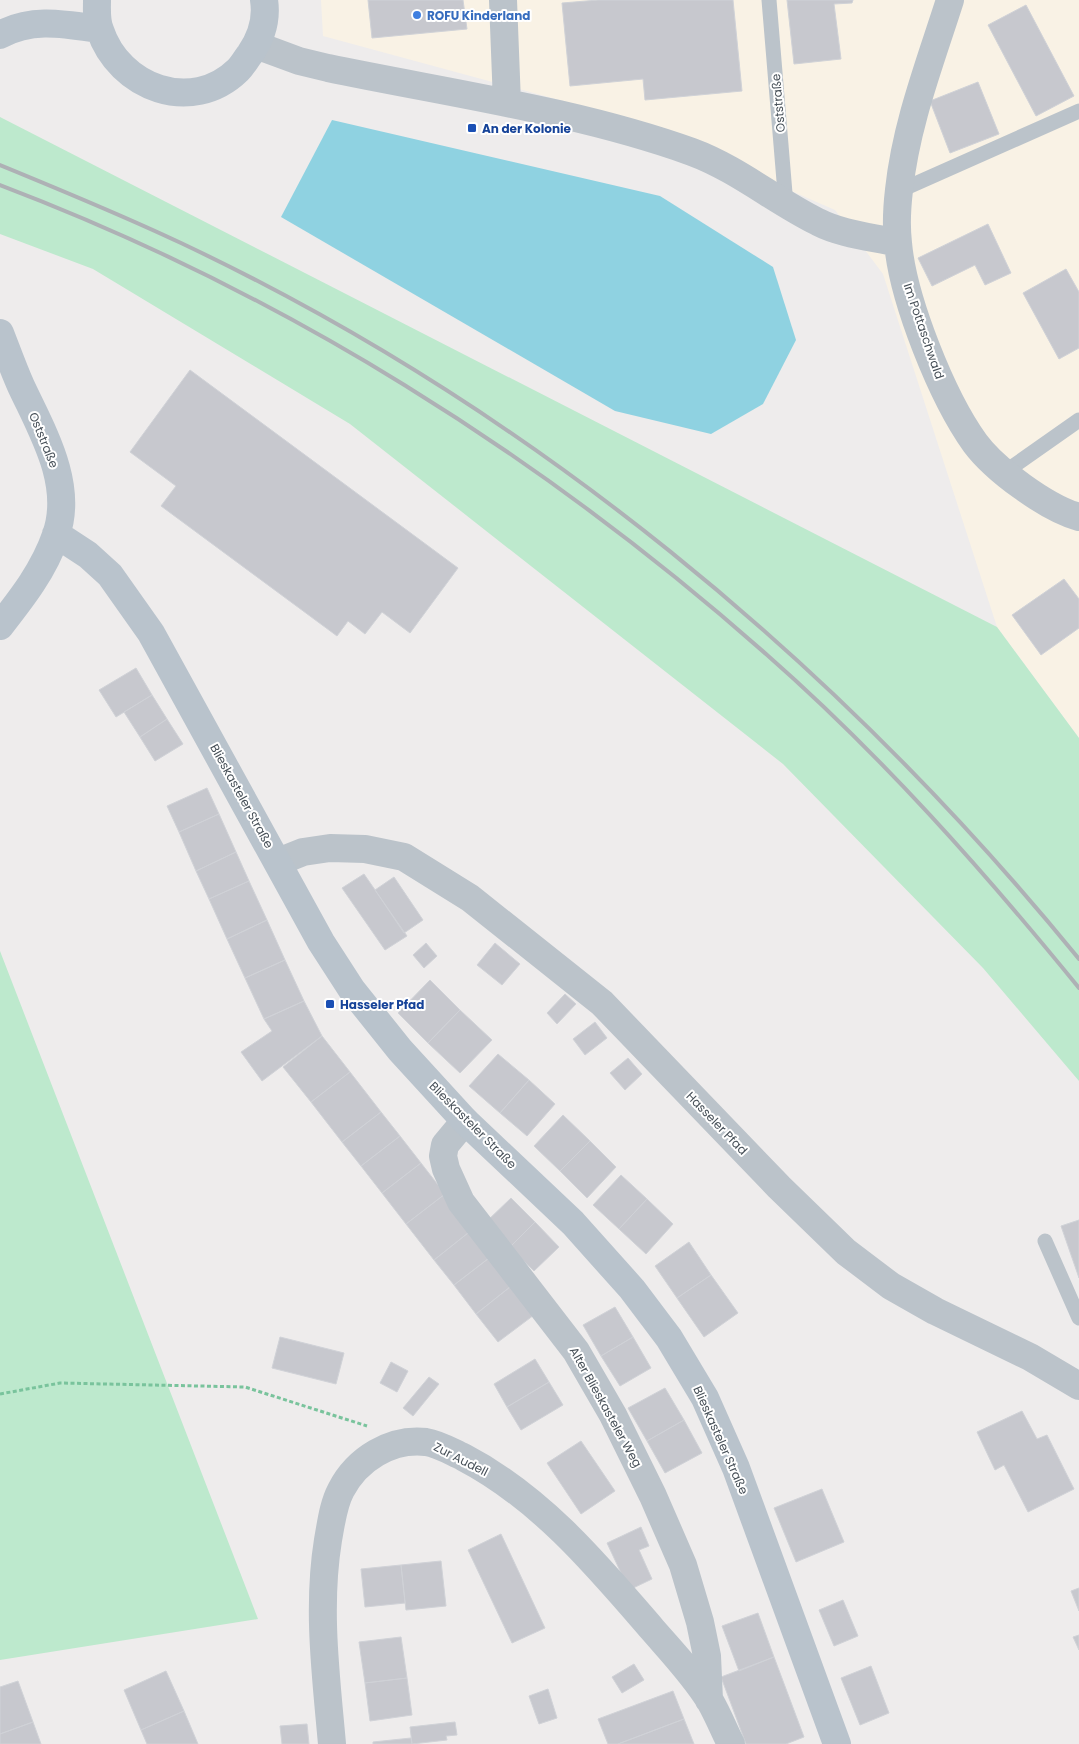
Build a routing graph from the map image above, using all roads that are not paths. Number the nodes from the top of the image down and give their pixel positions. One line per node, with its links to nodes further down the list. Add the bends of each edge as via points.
1 (97, 0): 6 (main road)
2 (264, 0): 8 (main road, via 262,29)
3 (503, 0): 9 (street)
4 (769, 0): 12 (lane, Oststraße)
5 (950, 0): 11 (street, Im Pottaschwald, via 908,128)
6 (99, 28): 7 (main road, via 46,22 19,27); 8 (main road, via 108,52 125,71 145,84 170,92 194,91 218,84 239,70)
7 (0, 35)
8 (256, 45): 9 (street, via 328,68)
9 (507, 104): 12 (street, via 647,137 695,153 744,178)
10 (1079, 112): 11 (lane)
11 (899, 191): 13 (street, Im Pottaschwald)
12 (786, 205): 13 (street, via 820,223)
13 (898, 243): 16 (street, Im Pottaschwald, via 909,296 956,414 977,445)
14 (0, 332): 18 (main road, Oststraße, via 52,453 60,484)
15 (1079, 420): 16 (lane)
16 (1005, 472): 17 (street, Im Pottaschwald, via 1029,493)
17 (1079, 517)
18 (56, 534): 19 (main road, Oststraße, via 39,573); 20 (main road, Blieskasteler Straße, via 88,555 110,575 151,633)
19 (0, 626)
20 (278, 862): 21 (main road, Blieskasteler Straße, via 321,942 352,990 400,1050); 24 (street, Hasseler Pfad, via 303,852 330,848 366,849 404,857 470,898 602,1003 778,1187 846,1252 892,1286)
21 (465, 1120): 25 (street, Alter Blieskasteler Weg, via 445,1145 446,1169 461,1202 576,1351 613,1415 683,1565 707,1656); 28 (main road, Blieskasteler Straße, via 573,1223 632,1289 669,1338 700,1390 736,1468)
22 (1044, 1242): 23 (lane)
23 (1079, 1318)
24 (1079, 1386)
25 (709, 1700): 26 (street, Zur Audell, via 599,1568 534,1505 483,1468 449,1450 428,1442 410,1442 384,1449 353,1470 340,1491 331,1522 323,1572 323,1640); 27 (street, Zur Audell)
26 (332, 1744)
27 (731, 1744)
28 (837, 1744)

